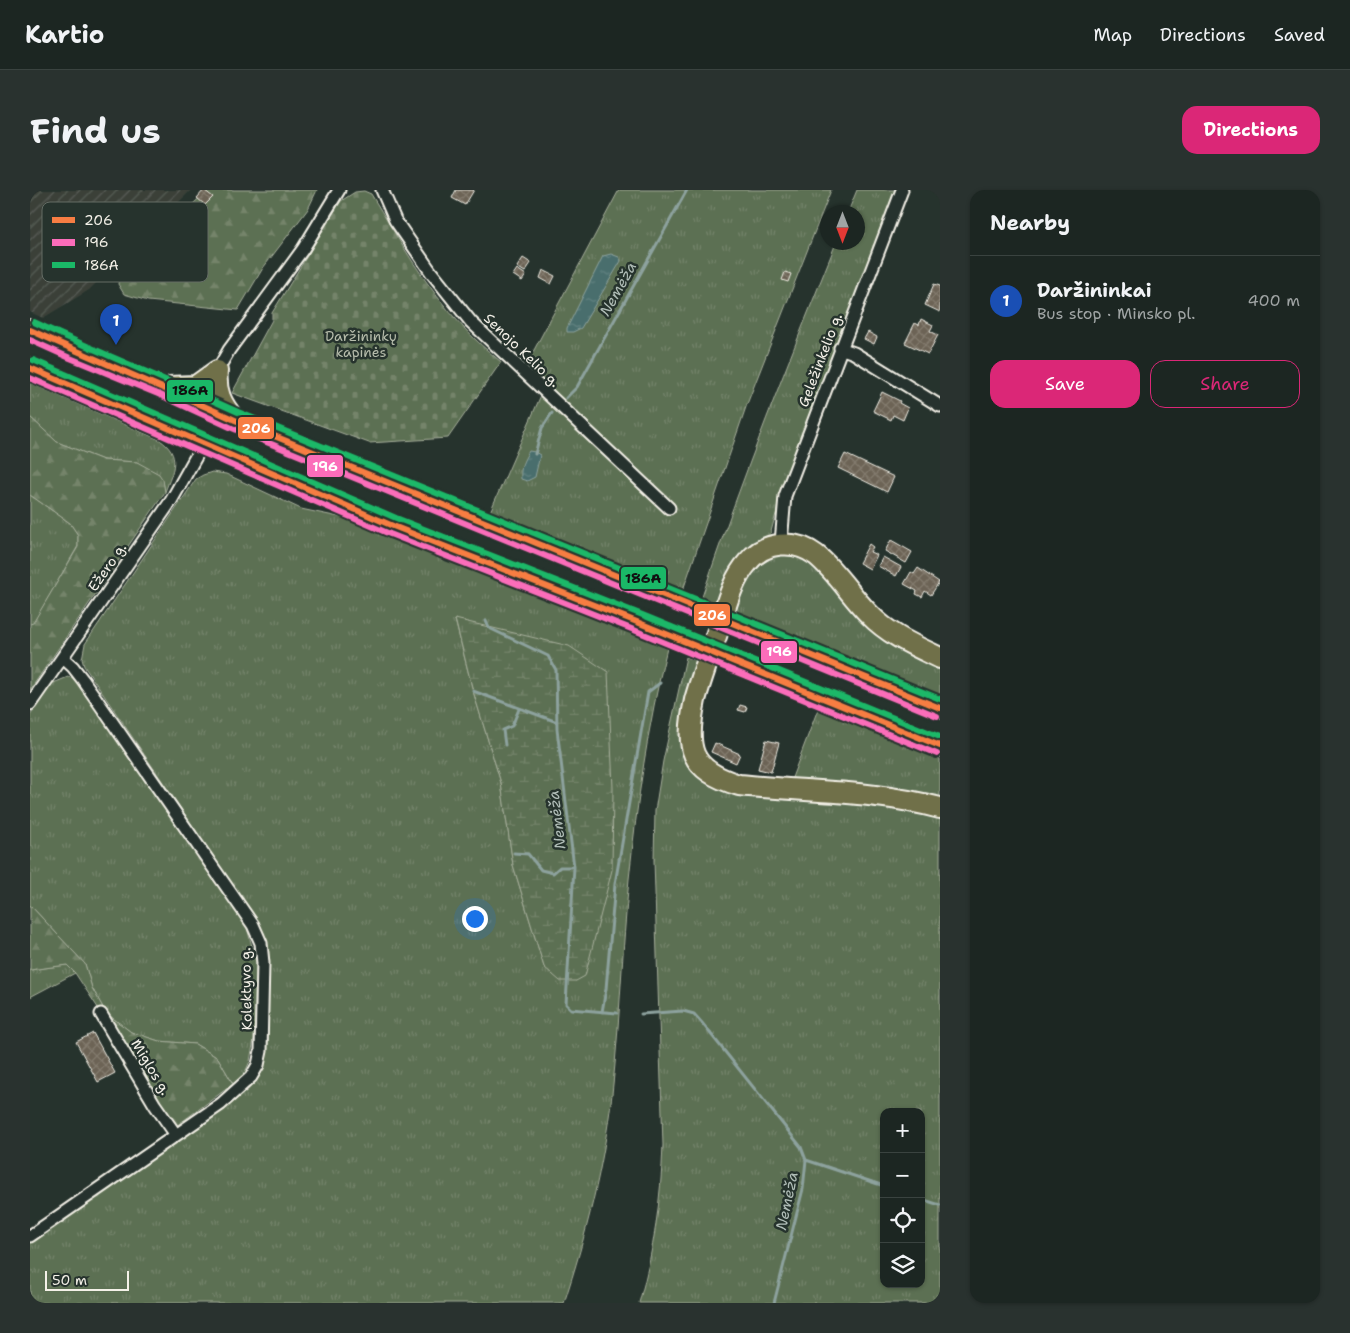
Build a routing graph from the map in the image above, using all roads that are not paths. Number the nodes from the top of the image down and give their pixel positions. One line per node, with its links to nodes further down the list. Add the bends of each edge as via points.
1 (339, 190): 7 (street, via 303,249)
2 (382, 190): 12 (street, Senojo Kelio g., via 395,220 471,322)
3 (902, 190): 5 (street, Geležinkelio g.)
4 (30, 330): 8 (highway)
5 (840, 348): 9 (street, via 854,353); 13 (street, Geležinkelio g., via 785,496)
6 (30, 368): 11 (highway)
7 (217, 371): 8 (highway, via 196,386); 10 (highway, via 218,394)
8 (161, 386): 10 (highway)
9 (940, 406)
10 (235, 420): 17 (highway, bridge)
11 (204, 444): 14 (street, Ežero g., via 171,501); 18 (highway, bridge, via 394,526)
12 (669, 508)
13 (781, 543): 15 (highway, via 803,547 815,554 870,616 899,638); 19 (highway, via 768,547 748,561 729,597 695,700 690,741 693,753 709,772 739,786 878,795)
14 (63, 658): 16 (street, Ežero g.); 21 (street, Kolektyvo g., via 89,688 253,925 261,943 261,1051 258,1065 240,1088)
15 (940, 658)
16 (30, 704)
17 (940, 708)
18 (940, 746)
19 (940, 808)
20 (102, 1014): 21 (street, Miglos g.)
21 (176, 1135): 22 (street, Kolektyvo g.)
22 (30, 1236)

